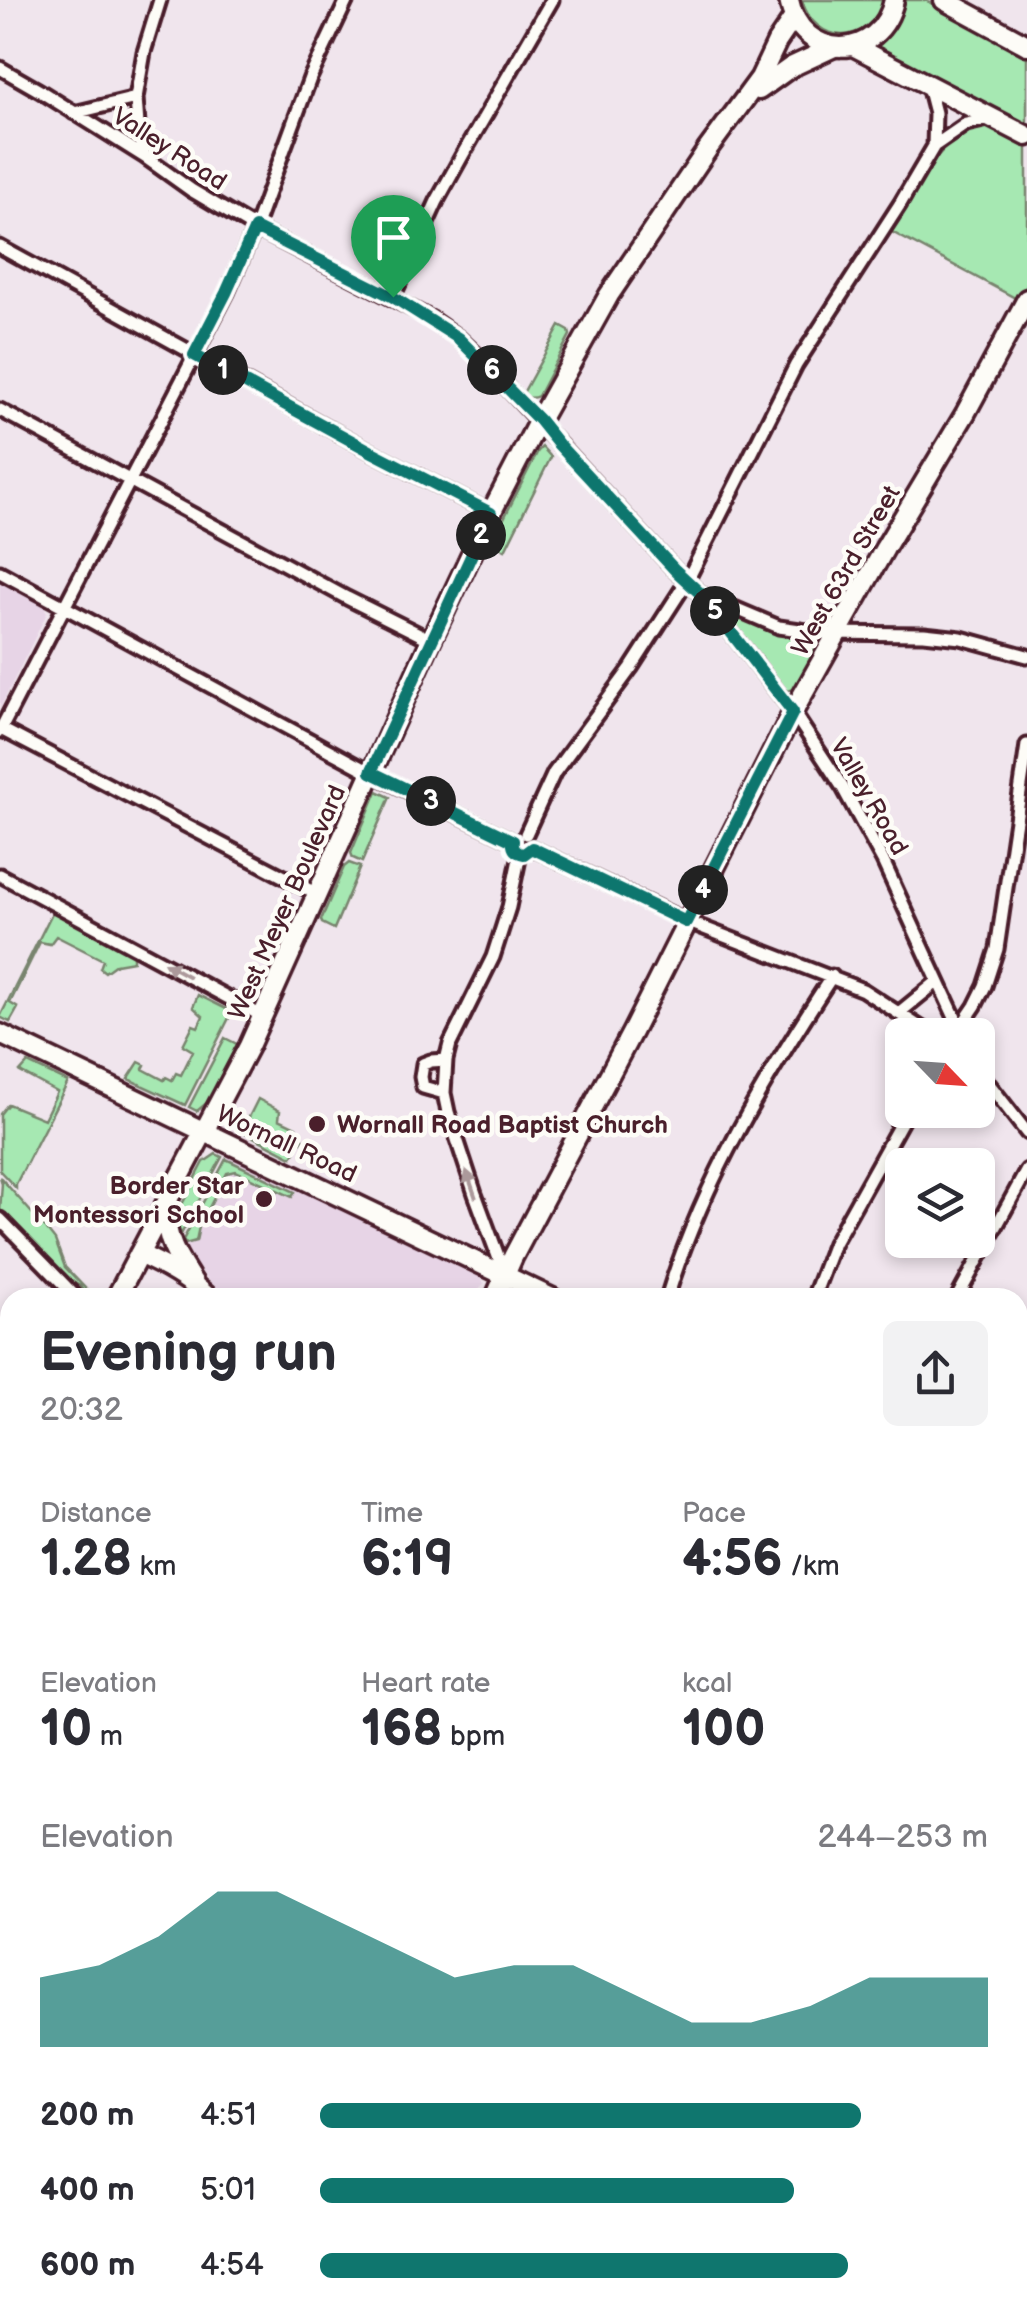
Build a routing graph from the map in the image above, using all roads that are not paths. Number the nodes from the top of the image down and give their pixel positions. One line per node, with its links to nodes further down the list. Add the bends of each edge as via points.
1 (160, 0): 11 (street)
2 (347, 0): 18 (street, via 310,78)
3 (552, 0): 20 (street, via 463,154)
4 (894, 0): 8 (main road, via 880,31)
5 (944, 0): 7 (main road)
6 (788, 7): 8 (main road, via 812,38); 12 (main road, via 760,78)
7 (1027, 45)
8 (844, 46): 10 (main road); 12 (main road, via 792,66)
9 (0, 68): 13 (street, Valley Road)
10 (928, 85): 14 (main road); 16 (street, via 936,113)
11 (136, 98): 13 (street); 17 (street)
12 (737, 111): 24 (main road, West Meyer Boulevard, via 609,295)
13 (74, 113): 17 (street, Valley Road)
14 (992, 118): 15 (main road); 16 (street, via 966,124)
15 (1027, 136)
16 (934, 146): 28 (street, via 796,364)
17 (145, 157): 18 (street, Valley Road)
18 (255, 228): 20 (street, Valley Road); 22 (street)
19 (0, 247): 22 (street)
20 (393, 297): 24 (street, Valley Road, via 458,338)
21 (1027, 299): 31 (main road, West 63rd Street)
22 (194, 355): 25 (street); 26 (street)
23 (0, 410): 25 (street)
24 (539, 420): 26 (main road, West Meyer Boulevard); 28 (street, Valley Road)
25 (130, 480): 30 (street); 32 (street)
26 (491, 513): 32 (main road, West Meyer Boulevard)
27 (0, 572): 30 (street)
28 (688, 581): 29 (street, Valley Road); 38 (street, via 554,773)
29 (702, 595): 31 (street, via 779,627); 34 (street, Valley Road)
30 (65, 605): 35 (street); 37 (street)
31 (836, 633): 33 (street, via 962,638); 34 (main road, West 63rd Street)
32 (432, 640): 37 (main road, West Meyer Boulevard)
33 (1027, 656)
34 (793, 712): 43 (main road, West 63rd Street); 45 (street, Valley Road, via 873,842)
35 (1, 730): 42 (street)
36 (1027, 745): 50 (street, via 997,948)
37 (371, 772): 39 (street); 42 (main road, West Meyer Boulevard)
38 (526, 834): 39 (street); 40 (street)
39 (513, 841): 40 (street, via 515,850)
40 (526, 851): 43 (street); 52 (street, via 493,957)
41 (0, 875): 47 (street, one-way to 41)
42 (317, 894): 47 (main road, West Meyer Boulevard)
43 (686, 922): 44 (street); 62 (main road, West 63rd Street)
44 (832, 976): 46 (street); 69 (street, via 722,1160)
45 (938, 981): 46 (street); 49 (street, Valley Road)
46 (900, 1012): 48 (street)
47 (262, 1016): 56 (main road, West Meyer Boulevard)
48 (908, 1018)
49 (953, 1018)
50 (968, 1018)
51 (0, 1034): 56 (main road, Wornall Road)
52 (446, 1060): 53 (street); 53 (street, via 424,1064 421,1078 423,1087)
53 (444, 1094): 62 (street, one-way to 53)
54 (995, 1094): 57 (street)
55 (898, 1128): 70 (street, via 834,1242)
56 (205, 1131): 59 (main road, West Meyer Boulevard); 62 (main road, Wornall Road)
57 (1027, 1133)
58 (1027, 1170): 71 (street)
59 (165, 1206): 61 (main road, West Meyer Boulevard); 66 (main road, via 169,1242)
60 (0, 1220): 63 (street)
61 (139, 1254): 64 (main road, West Meyer Boulevard); 65 (main road)
62 (505, 1276): 67 (main road, West 63rd Street); 68 (main road, Wornall Road)
63 (67, 1288)
64 (121, 1288)
65 (198, 1288)
66 (200, 1288)
67 (500, 1288)
68 (531, 1288)
69 (670, 1288)
70 (817, 1288)
71 (962, 1288)

